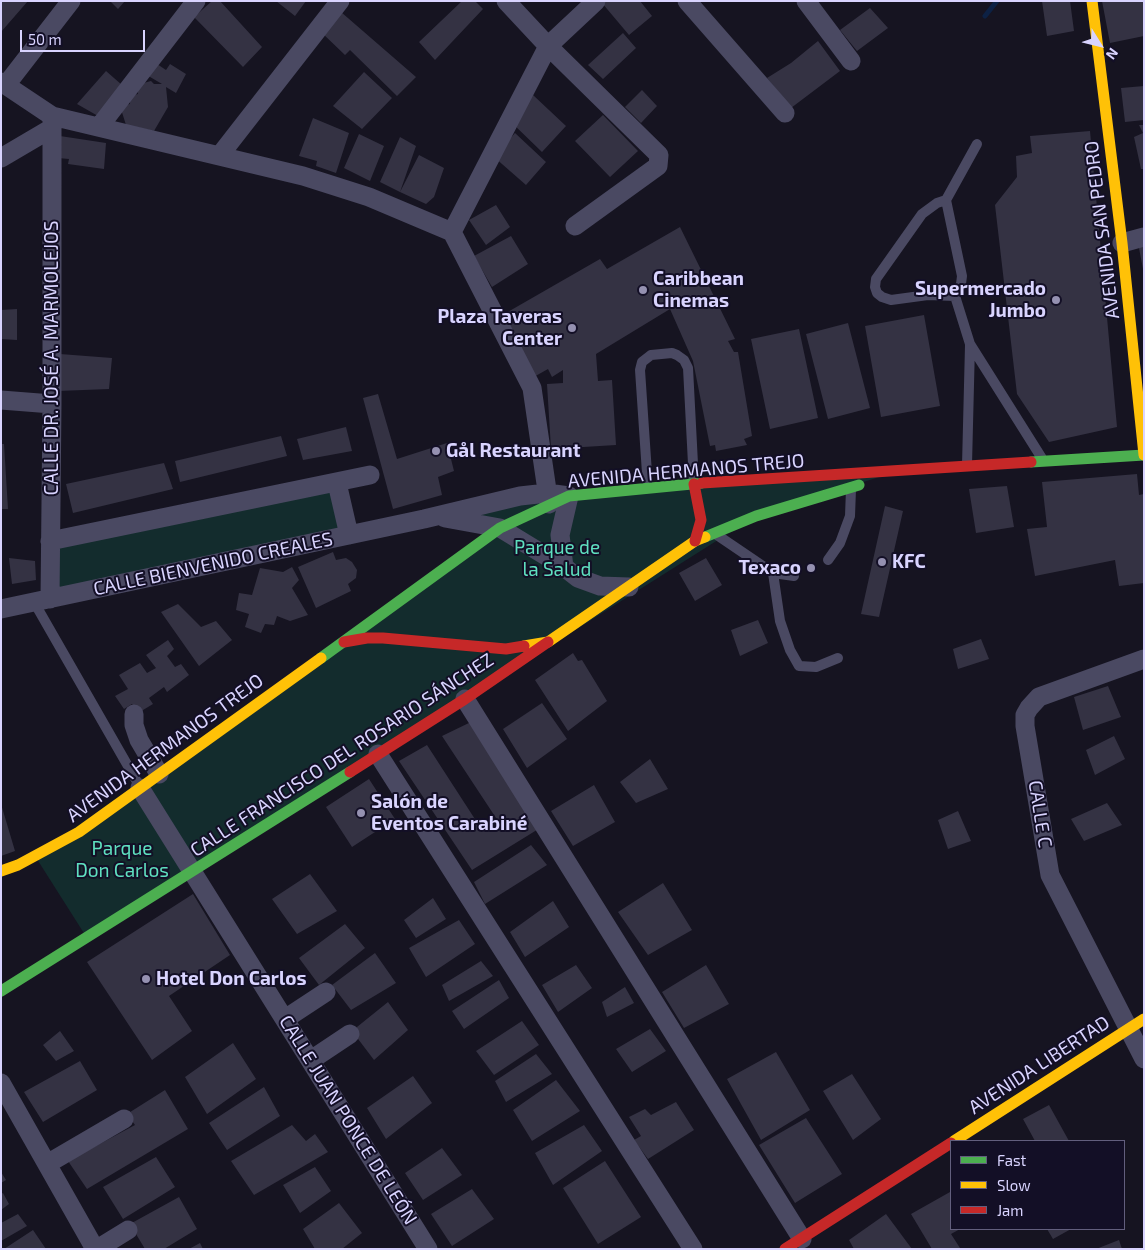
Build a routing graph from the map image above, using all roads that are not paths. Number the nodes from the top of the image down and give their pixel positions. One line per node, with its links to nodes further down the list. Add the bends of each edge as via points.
1 (72, 1): 11 (street)
2 (196, 1): 14 (street)
3 (340, 1): 16 (street)
4 (506, 1): 9 (street)
5 (596, 1): 9 (street)
6 (687, 1): 12 (street)
7 (806, 1): 10 (street)
8 (1092, 1): 22 (main road, AVENIDA SAN PEDRO)
9 (548, 46): 19 (street, via 658,155 658,166); 20 (street)
10 (851, 61)
11 (4, 83): 13 (street)
12 (786, 113)
13 (52, 122): 14 (street); 17 (street); 26 (street, CALLE DR. JOSÉ A. MARMOLEJOS)
14 (99, 127): 16 (street)
15 (978, 144): 18 (lane)
16 (220, 155): 20 (street, via 369,197)
17 (1, 158)
18 (946, 200): 23 (lane, via 962,276); 23 (lane, via 922,214 876,279 875,287 882,297 891,300 928,294)
19 (576, 226)
20 (452, 232): 37 (street, via 532,388)
21 (1144, 237): 22 (street)
22 (1122, 242): 27 (main road, AVENIDA SAN PEDRO)
23 (955, 296): 24 (lane)
24 (970, 344): 28 (lane); 29 (lane)
25 (1, 400): 26 (street)
26 (52, 404): 42 (street, CALLE DR. JOSÉ A. MARMOLEJOS)
27 (1144, 455): 28 (main road, AVENIDA HERMANOS TREJO)
28 (1045, 462): 29 (main road, AVENIDA HERMANOS TREJO)
29 (967, 467): 30 (main road, AVENIDA HERMANOS TREJO)
30 (895, 472): 33 (main road, AVENIDA HERMANOS TREJO); 35 (main road, AVENIDA HERMANOS TREJO)
31 (370, 475): 32 (street)
32 (337, 483): 41 (street); 42 (street)
33 (694, 484): 34 (main road, AVENIDA HERMANOS TREJO); 34 (lane, via 688,368 684,360 672,353 651,354 642,362 640,370); 43 (main road, via 701,520)
34 (648, 488): 36 (main road, AVENIDA HERMANOS TREJO)
35 (851, 488): 40 (main road, AVENIDA HERMANOS TREJO); 44 (lane, via 850,516 840,543)
36 (569, 496): 37 (street, CALLE BIENVENIDO CREALES); 45 (street, via 560,535)
37 (548, 499): 38 (street, CALLE BIENVENIDO CREALES, via 520,496); 39 (main road, AVENIDA HERMANOS TREJO)
38 (424, 519): 39 (street, CALLE BIENVENIDO CREALES, via 444,518); 41 (street, CALLE BIENVENIDO CREALES)
39 (500, 528): 45 (street, CALLE BIENVENIDO CREALES); 51 (main road, AVENIDA HERMANOS TREJO)
40 (714, 533): 43 (main road, AVENIDA HERMANOS TREJO); 46 (lane)
41 (349, 535): 49 (street, CALLE BIENVENIDO CREALES)
42 (50, 541): 49 (street, CALLE DR. JOSÉ A. MARMOLEJOS)
43 (695, 541): 48 (main road, AVENIDA HERMANOS TREJO)
44 (828, 560)
45 (564, 567): 48 (street, CALLE BIENVENIDO CREALES, via 578,578 600,586)
46 (773, 573): 47 (lane); 53 (lane, via 780,621 790,650 800,666 816,667)
47 (794, 576)
48 (629, 587): 52 (main road, AVENIDA HERMANOS TREJO)
49 (42, 601): 50 (street, CALLE BIENVENIDO CREALES); 59 (lane)
50 (1, 609)
51 (342, 642): 52 (main road, AVENIDA HERMANOS TREJO, via 383,638 506,649); 58 (main road, AVENIDA HERMANOS TREJO)
52 (548, 642): 55 (main road, CALLE FRANCISCO DEL ROSARIO SÁNCHEZ)
53 (838, 658)
54 (1144, 659): 65 (street, CALLE C, via 1039,697 1025,721 1050,875)
55 (465, 699): 57 (main road, CALLE FRANCISCO DEL ROSARIO SÁNCHEZ); 75 (street)
56 (134, 714): 58 (street, via 139,740)
57 (378, 754): 61 (main road, CALLE FRANCISCO DEL ROSARIO SÁNCHEZ); 78 (street)
58 (159, 774): 59 (main road, AVENIDA HERMANOS TREJO)
59 (140, 788): 60 (main road, AVENIDA HERMANOS TREJO, via 78,832); 61 (street, CALLE JUAN PONCE DE LEÓN)
60 (1, 870)
61 (193, 871): 62 (main road, CALLE FRANCISCO DEL ROSARIO SÁNCHEZ); 64 (street, CALLE JUAN PONCE DE LEÓN)
62 (1, 991)
63 (326, 992): 64 (street)
64 (285, 1019): 68 (street, CALLE JUAN PONCE DE LEÓN)
65 (1136, 1023): 67 (street, CALLE C); 71 (main road, AVENIDA LIBERTAD)
66 (350, 1034): 68 (street)
67 (1144, 1059)
68 (311, 1060): 77 (street, CALLE JUAN PONCE DE LEÓN)
69 (1, 1083): 73 (street)
70 (124, 1119): 73 (street)
71 (955, 1140)
72 (950, 1143): 75 (main road, AVENIDA LIBERTAD)
73 (47, 1164): 76 (street)
74 (128, 1230): 76 (street)
75 (802, 1239): 79 (main road, AVENIDA LIBERTAD)
76 (96, 1249)
77 (428, 1249)
78 (693, 1249)
79 (785, 1249)

